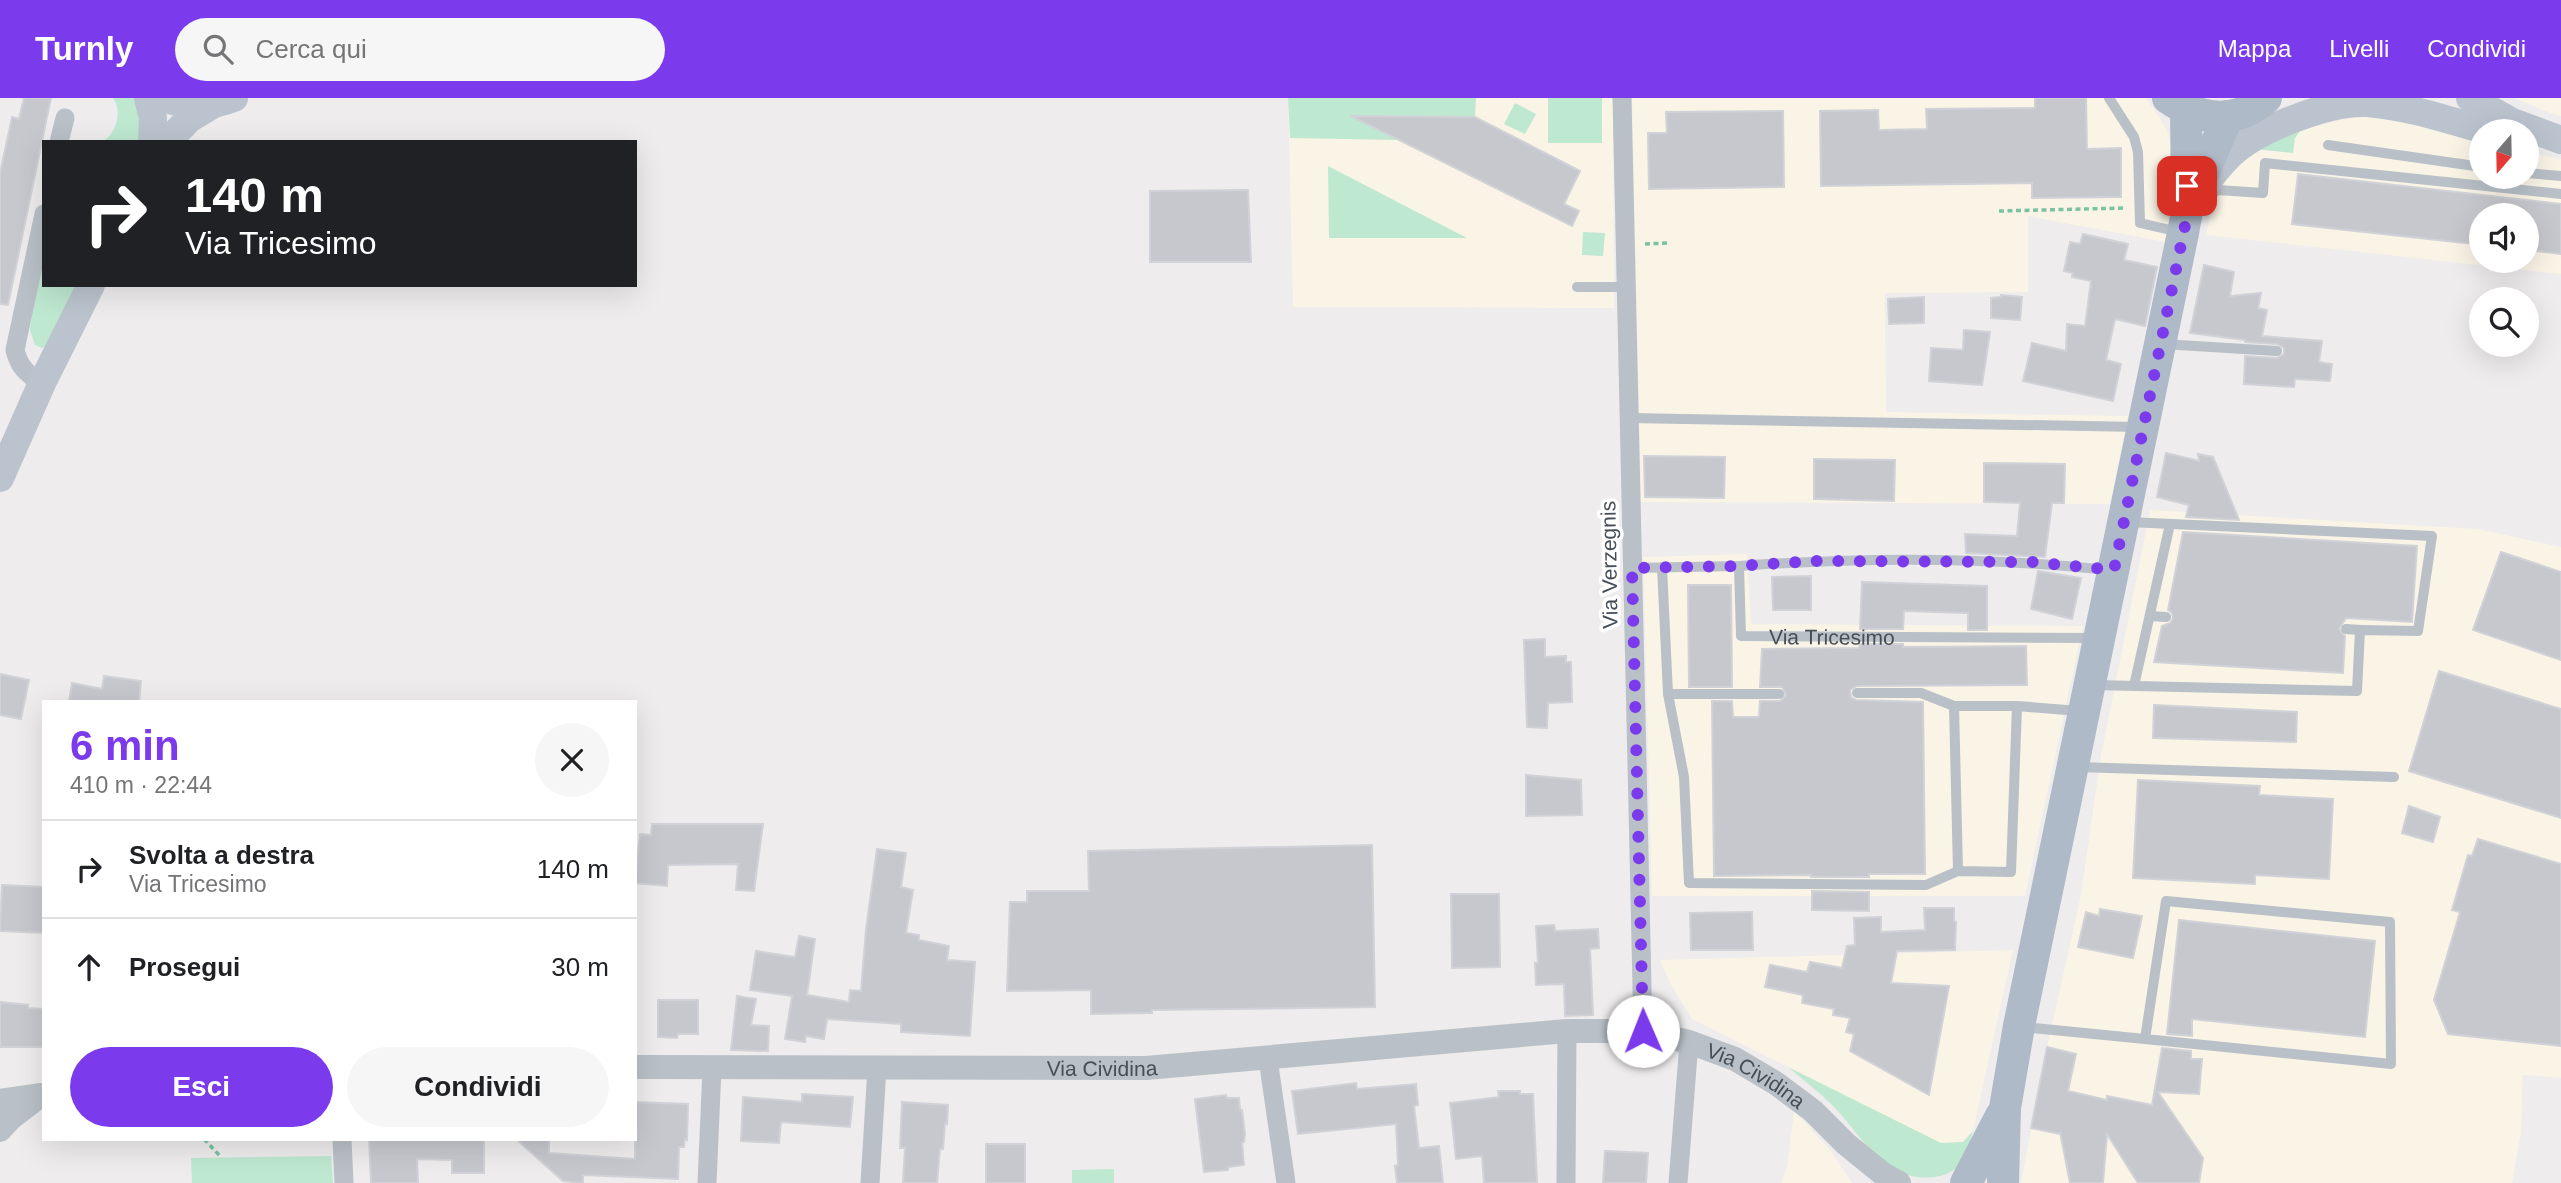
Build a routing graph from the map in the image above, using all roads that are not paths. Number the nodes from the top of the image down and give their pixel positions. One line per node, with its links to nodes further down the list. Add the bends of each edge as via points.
1 (148, 98): 13 (main road)
2 (164, 98): 7 (main road, via 191,105)
3 (1622, 98): 26 (street, Via Verzegnis)
4 (2109, 98): 22 (lane, via 2134,137 2138,152 2140,223)
5 (2266, 98): 9 (main road, via 2246,112)
6 (2470, 98): 16 (main road)
7 (224, 101): 14 (main road, via 189,120)
8 (2177, 104): 9 (main road, via 2207,117); 22 (main road)
9 (2228, 116): 22 (main road)
10 (65, 118): 12 (street)
11 (2469, 126): 22 (main road, via 2388,106 2334,106 2285,123 2232,154 2211,176)
12 (60, 140)
13 (152, 140)
14 (169, 140)
15 (2539, 142): 16 (main road)
16 (2561, 143)
17 (2328, 145): 18 (lane)
18 (2469, 165)
19 (2539, 174): 20 (lane)
20 (2561, 176)
21 (2561, 194): 22 (lane, via 2265,163 2263,193 2218,190)
22 (2185, 222): 27 (main road)
23 (42, 223): 29 (street, via 15,349 19,364)
24 (90, 287): 29 (main road)
25 (1577, 287): 26 (lane)
26 (1626, 287): 30 (street, Via Verzegnis)
27 (2160, 344): 28 (lane); 31 (main road)
28 (2277, 351)
29 (42, 383): 32 (main road)
30 (1629, 418): 31 (lane); 37 (street, Via Verzegnis)
31 (2143, 427): 33 (main road)
32 (0, 478)
33 (2124, 522): 34 (lane); 38 (main road)
34 (2170, 524): 39 (lane); 42 (lane, via 2432,536 2418,631)
35 (1739, 566): 36 (lane); 38 (lane, via 1812,561 2032,562); 43 (lane, Via Tricesimo, via 1741,636)
36 (1662, 567): 37 (lane); 46 (lane)
37 (1632, 568): 56 (street, Via Verzegnis)
38 (2114, 570): 43 (main road)
39 (2150, 616): 40 (lane); 44 (lane)
40 (2166, 617)
41 (2346, 629): 42 (lane)
42 (2360, 630): 44 (lane, via 2357,691)
43 (2100, 638): 48 (main road)
44 (2134, 686): 48 (lane)
45 (1857, 693): 49 (lane, via 1921,693)
46 (1668, 694): 47 (lane); 53 (lane, via 1684,777 1689,883 1927,885)
47 (1779, 694)
48 (2087, 698): 50 (lane); 51 (main road)
49 (1954, 706): 50 (lane); 53 (lane)
50 (2017, 706): 53 (lane, via 2011,872)
51 (2072, 767): 52 (lane); 54 (main road)
52 (2394, 777)
53 (1958, 871)
54 (2019, 1026): 57 (lane); 65 (main road)
55 (1567, 1031): 56 (street, Via Cividina); 59 (street, Via Cividina); 73 (street)
56 (1643, 1031): 58 (street, Via Cividina)
57 (2145, 1039): 57 (lane, via 2391,1064 2390,922 2166,901)
58 (1689, 1042): 68 (street, Via Cividina, via 1735,1059 1777,1084); 74 (street)
59 (1268, 1059): 62 (street, Via Cividina, via 1146,1068); 72 (street)
60 (637, 1067): 61 (street, Via Cividina)
61 (712, 1068): 62 (street, Via Cividina); 70 (street)
62 (877, 1068): 71 (street)
63 (42, 1095): 64 (street); 66 (street)
64 (0, 1101)
65 (2005, 1108): 77 (main road); 78 (main road)
66 (0, 1130)
67 (342, 1141): 69 (street)
68 (1846, 1144): 75 (street, Via Cividina); 76 (street, Via Cividina)
69 (344, 1183)
70 (707, 1183)
71 (870, 1183)
72 (1286, 1183)
73 (1566, 1183)
74 (1678, 1183)
75 (1866, 1183)
76 (1899, 1183)
77 (1966, 1183)
78 (2003, 1183)

